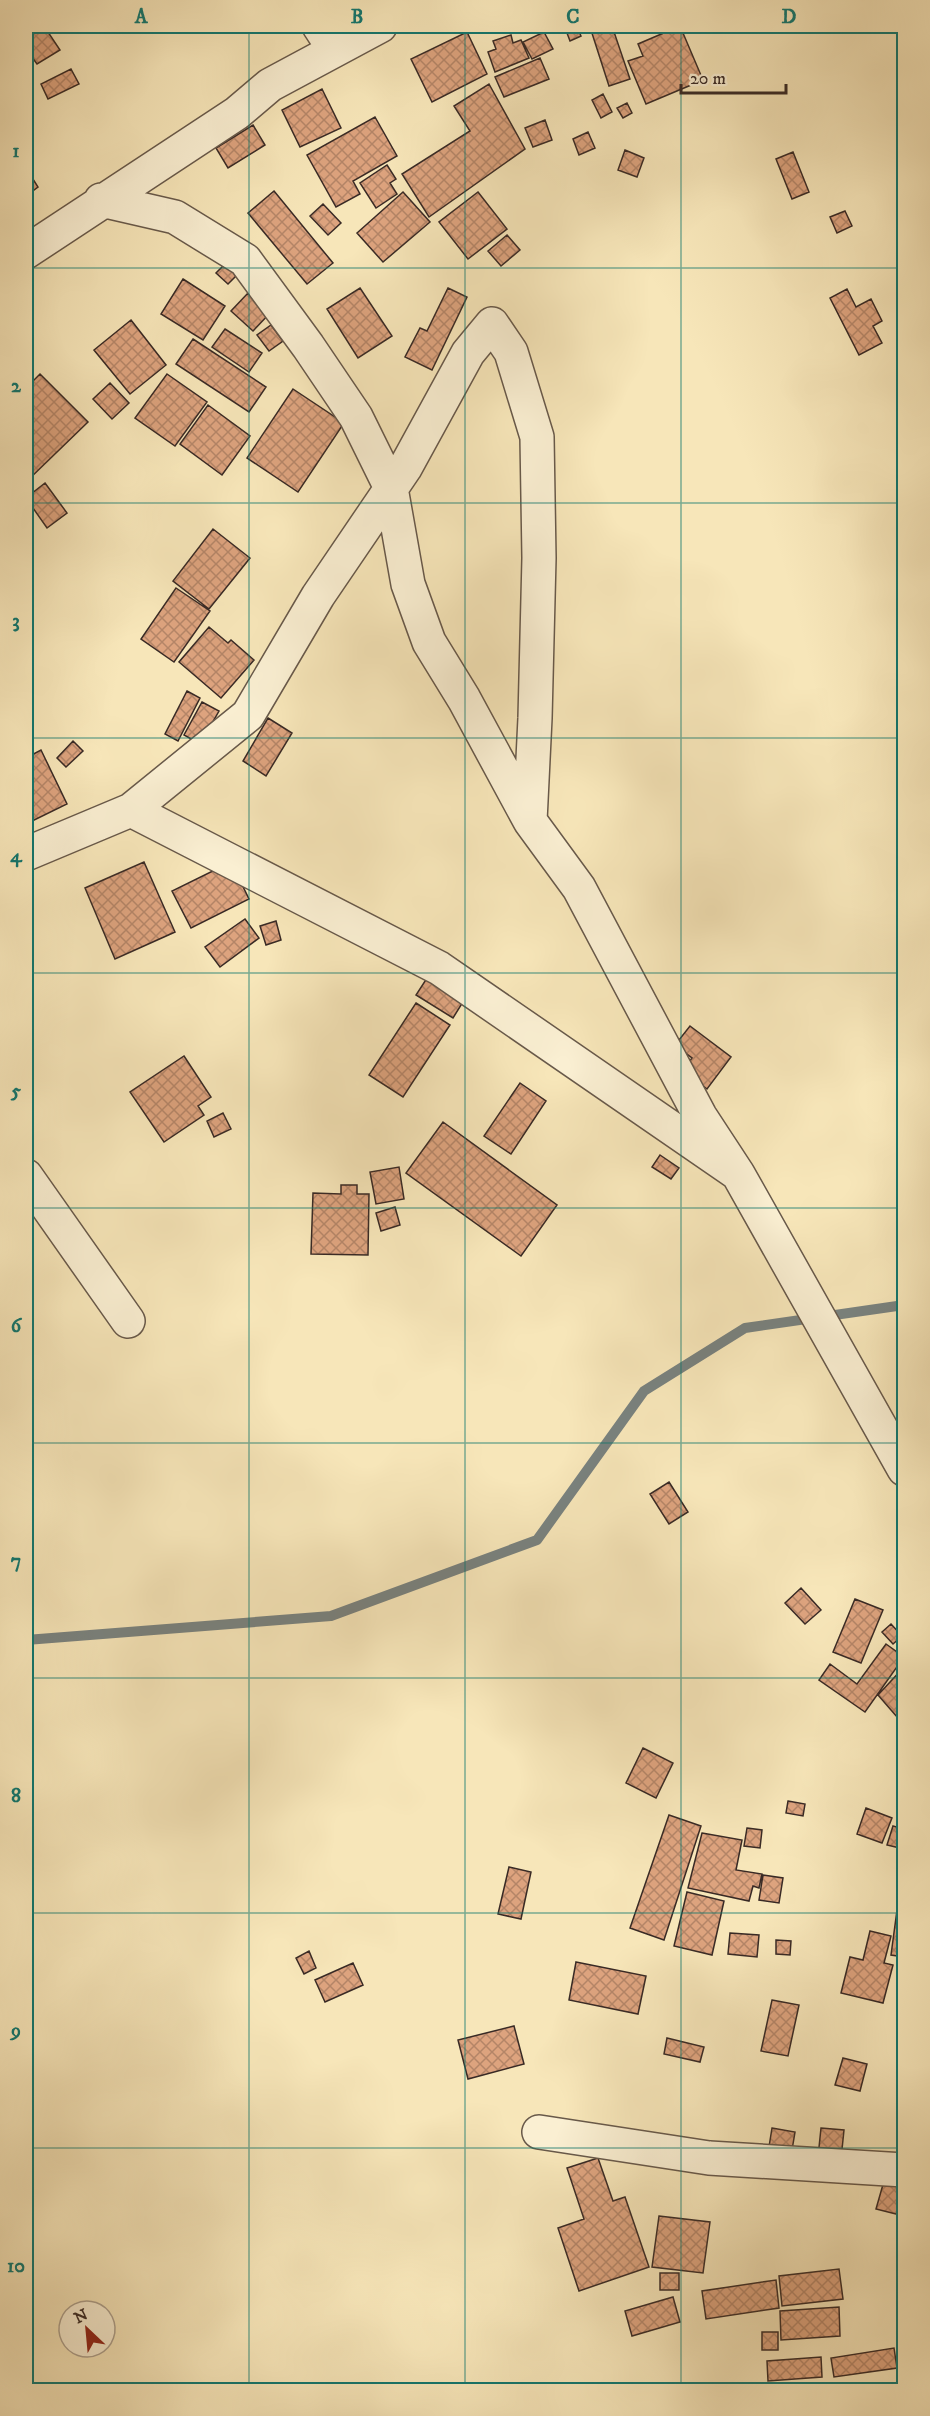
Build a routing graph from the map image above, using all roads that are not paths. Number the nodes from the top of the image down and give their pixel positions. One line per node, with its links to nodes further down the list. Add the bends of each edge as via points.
1 (380, 26): 2 (street)
2 (326, 37): 3 (street, via 237,113)
3 (101, 200): 4 (street); 5 (street, via 175,216 245,260 356,417)
4 (26, 252)
5 (391, 488): 6 (street, via 318,596 248,715); 7 (street, via 408,584 429,642); 7 (street, via 468,353 492,324 511,351 537,437 539,570)
6 (131, 810): 8 (street); 9 (street, via 439,968)
7 (530, 821): 9 (street, via 579,888 700,1116)
8 (26, 854)
9 (738, 1174): 12 (street)
10 (26, 1176): 11 (street)
11 (128, 1321)
12 (904, 1469)
13 (539, 2132): 14 (street, via 709,2158)
14 (904, 2170)

